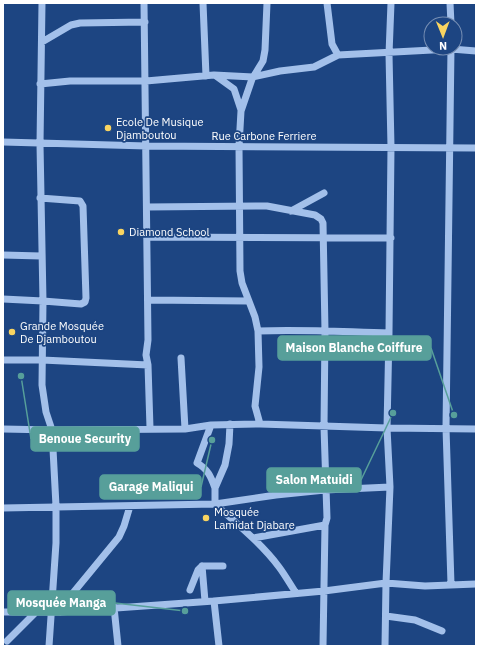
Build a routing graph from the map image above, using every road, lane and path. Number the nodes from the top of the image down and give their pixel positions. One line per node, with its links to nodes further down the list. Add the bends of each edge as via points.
1 (42, 3): 10 (street)
2 (144, 3): 9 (street)
3 (203, 3): 17 (street)
4 (267, 3): 18 (street, via 263,61)
5 (327, 3): 15 (street, via 332,44)
6 (391, 3): 14 (street)
7 (450, 3): 8 (street)
8 (451, 16)
9 (145, 22): 10 (street, via 80,23 71,25); 19 (street)
10 (42, 42): 20 (street)
11 (463, 50): 13 (street)
12 (423, 51): 14 (street)
13 (476, 51)
14 (389, 54): 15 (street); 26 (street)
15 (338, 56): 18 (street, via 314,67)
16 (451, 56): 27 (street)
17 (210, 75): 18 (street); 19 (street); 21 (street, via 234,89)
18 (253, 77): 21 (street)
19 (146, 81): 20 (street, via 70,81); 24 (street)
20 (40, 84): 23 (street)
21 (241, 111): 25 (street)
22 (3, 142): 23 (street, Rue Carbone Ferriere)
23 (40, 144): 24 (street, Rue Carbone Ferriere); 30 (street)
24 (147, 146): 25 (street, Rue Carbone Ferriere); 31 (street)
25 (239, 146): 26 (street, Rue Carbone Ferriere); 32 (street)
26 (391, 147): 27 (street, Rue Carbone Ferriere); 37 (street)
27 (449, 147): 28 (street, Rue Carbone Ferriere); 57 (street)
28 (476, 148)
29 (324, 193): 33 (street)
30 (40, 198): 39 (street); 42 (street, via 80,201 83,206 86,298 81,304)
31 (147, 207): 32 (street); 34 (street)
32 (239, 207): 33 (street, via 266,206); 36 (street)
33 (291, 211): 35 (street, via 315,215 321,219)
34 (148, 237): 36 (street); 41 (street)
35 (324, 237): 36 (street); 37 (street); 45 (street)
36 (240, 238): 43 (street, via 240,271)
37 (390, 238): 46 (street)
38 (3, 255): 39 (street)
39 (41, 256): 42 (street)
40 (3, 299): 42 (street)
41 (148, 300): 43 (street); 50 (street)
42 (42, 301): 49 (street)
43 (248, 301): 44 (street)
44 (258, 331): 45 (street); 52 (street, via 259,367 255,406)
45 (324, 331): 46 (street); 54 (street)
46 (390, 333): 56 (street)
47 (181, 358): 59 (street)
48 (3, 360): 49 (street)
49 (42, 360): 50 (street); 61 (street, via 42,385)
50 (148, 365): 55 (street)
51 (230, 424): 52 (street); 53 (street); 63 (street, via 225,465)
52 (260, 424): 54 (street)
53 (211, 425): 59 (street); 63 (street, via 198,463 210,474)
54 (324, 427): 56 (street); 64 (street)
55 (150, 428): 59 (street); 61 (street)
56 (387, 428): 57 (street); 62 (street)
57 (446, 428): 60 (street); 74 (street)
58 (3, 429): 61 (street)
59 (185, 429)
60 (476, 429)
61 (52, 430): 66 (street)
62 (390, 487): 64 (street); 73 (street)
63 (215, 488): 65 (street)
64 (326, 490): 65 (street); 69 (street)
65 (215, 504): 67 (street); 70 (street)
66 (56, 506): 67 (street); 68 (street); 82 (street)
67 (130, 506): 85 (street, via 119,537)
68 (3, 508)
69 (325, 525): 70 (street); 77 (street)
70 (253, 538): 78 (street, via 279,567)
71 (202, 566): 72 (street); 76 (street); 79 (street)
72 (223, 566)
73 (386, 583): 74 (street, via 425,586); 77 (street); 86 (street)
74 (451, 584): 75 (street)
75 (476, 584)
76 (190, 590)
77 (324, 591): 78 (street); 92 (street)
78 (296, 593): 80 (street)
79 (204, 601): 80 (street); 81 (street)
80 (214, 601): 91 (street)
81 (114, 607): 85 (street); 90 (street)
82 (51, 611): 84 (street); 85 (street); 89 (street)
83 (3, 612): 84 (street)
84 (36, 612): 88 (street)
85 (60, 612)
86 (386, 616): 87 (street, via 415,620); 93 (street)
87 (442, 631)
88 (7, 641)
89 (50, 646)
90 (118, 646)
91 (219, 646)
92 (323, 646)
93 (385, 646)

